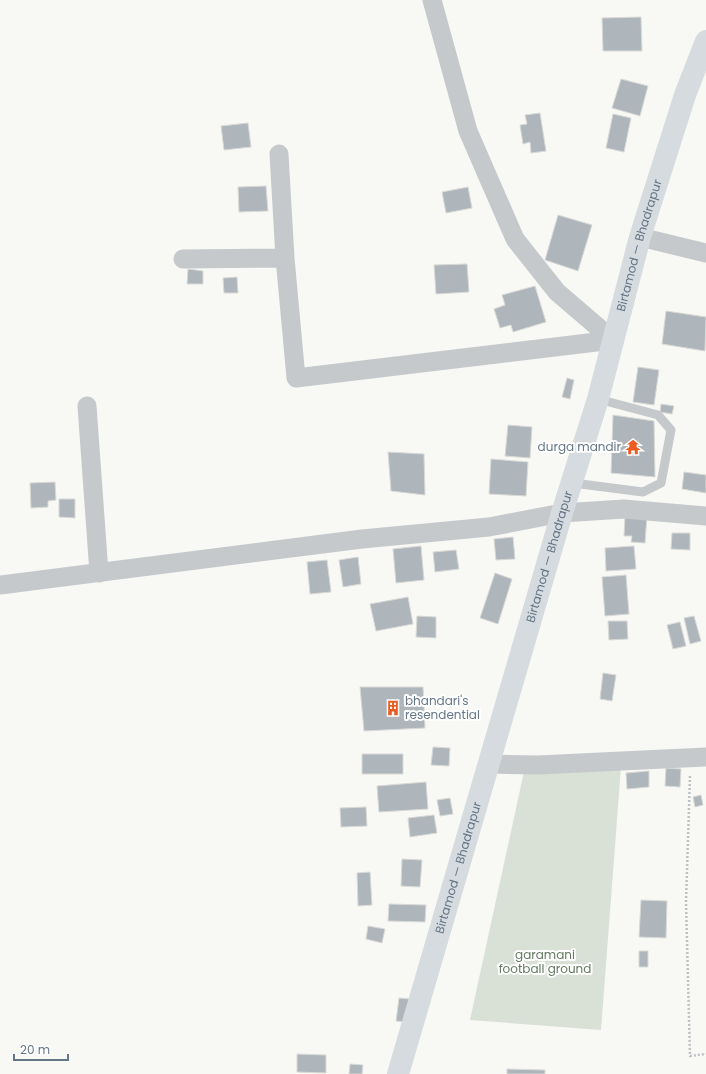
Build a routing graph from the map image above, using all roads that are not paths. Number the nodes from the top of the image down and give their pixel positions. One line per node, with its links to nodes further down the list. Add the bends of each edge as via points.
1 (432, 0): 8 (street, via 468,131 515,239 557,292)
2 (706, 41): 4 (main road, Birtamod — Bhadrapur, via 685,95)
3 (280, 154): 7 (street)
4 (640, 237): 5 (street); 8 (main road, Birtamod — Bhadrapur)
5 (706, 253)
6 (183, 258): 7 (street)
7 (285, 258): 8 (street, via 296,378)
8 (613, 340): 9 (main road, Birtamod — Bhadrapur)
9 (598, 399): 11 (main road, Birtamod — Bhadrapur); 11 (lane, via 658,415 671,430 661,483 643,492)
10 (87, 406): 14 (street)
11 (573, 483): 12 (main road, Birtamod — Bhadrapur)
12 (562, 513): 13 (street, via 624,509); 14 (street, via 489,527 362,539); 17 (main road, Birtamod — Bhadrapur)
13 (706, 516)
14 (99, 573): 15 (street)
15 (0, 585)
16 (698, 758): 17 (street, via 538,765)
17 (489, 764): 18 (main road, Birtamod — Bhadrapur)
18 (403, 1067)

